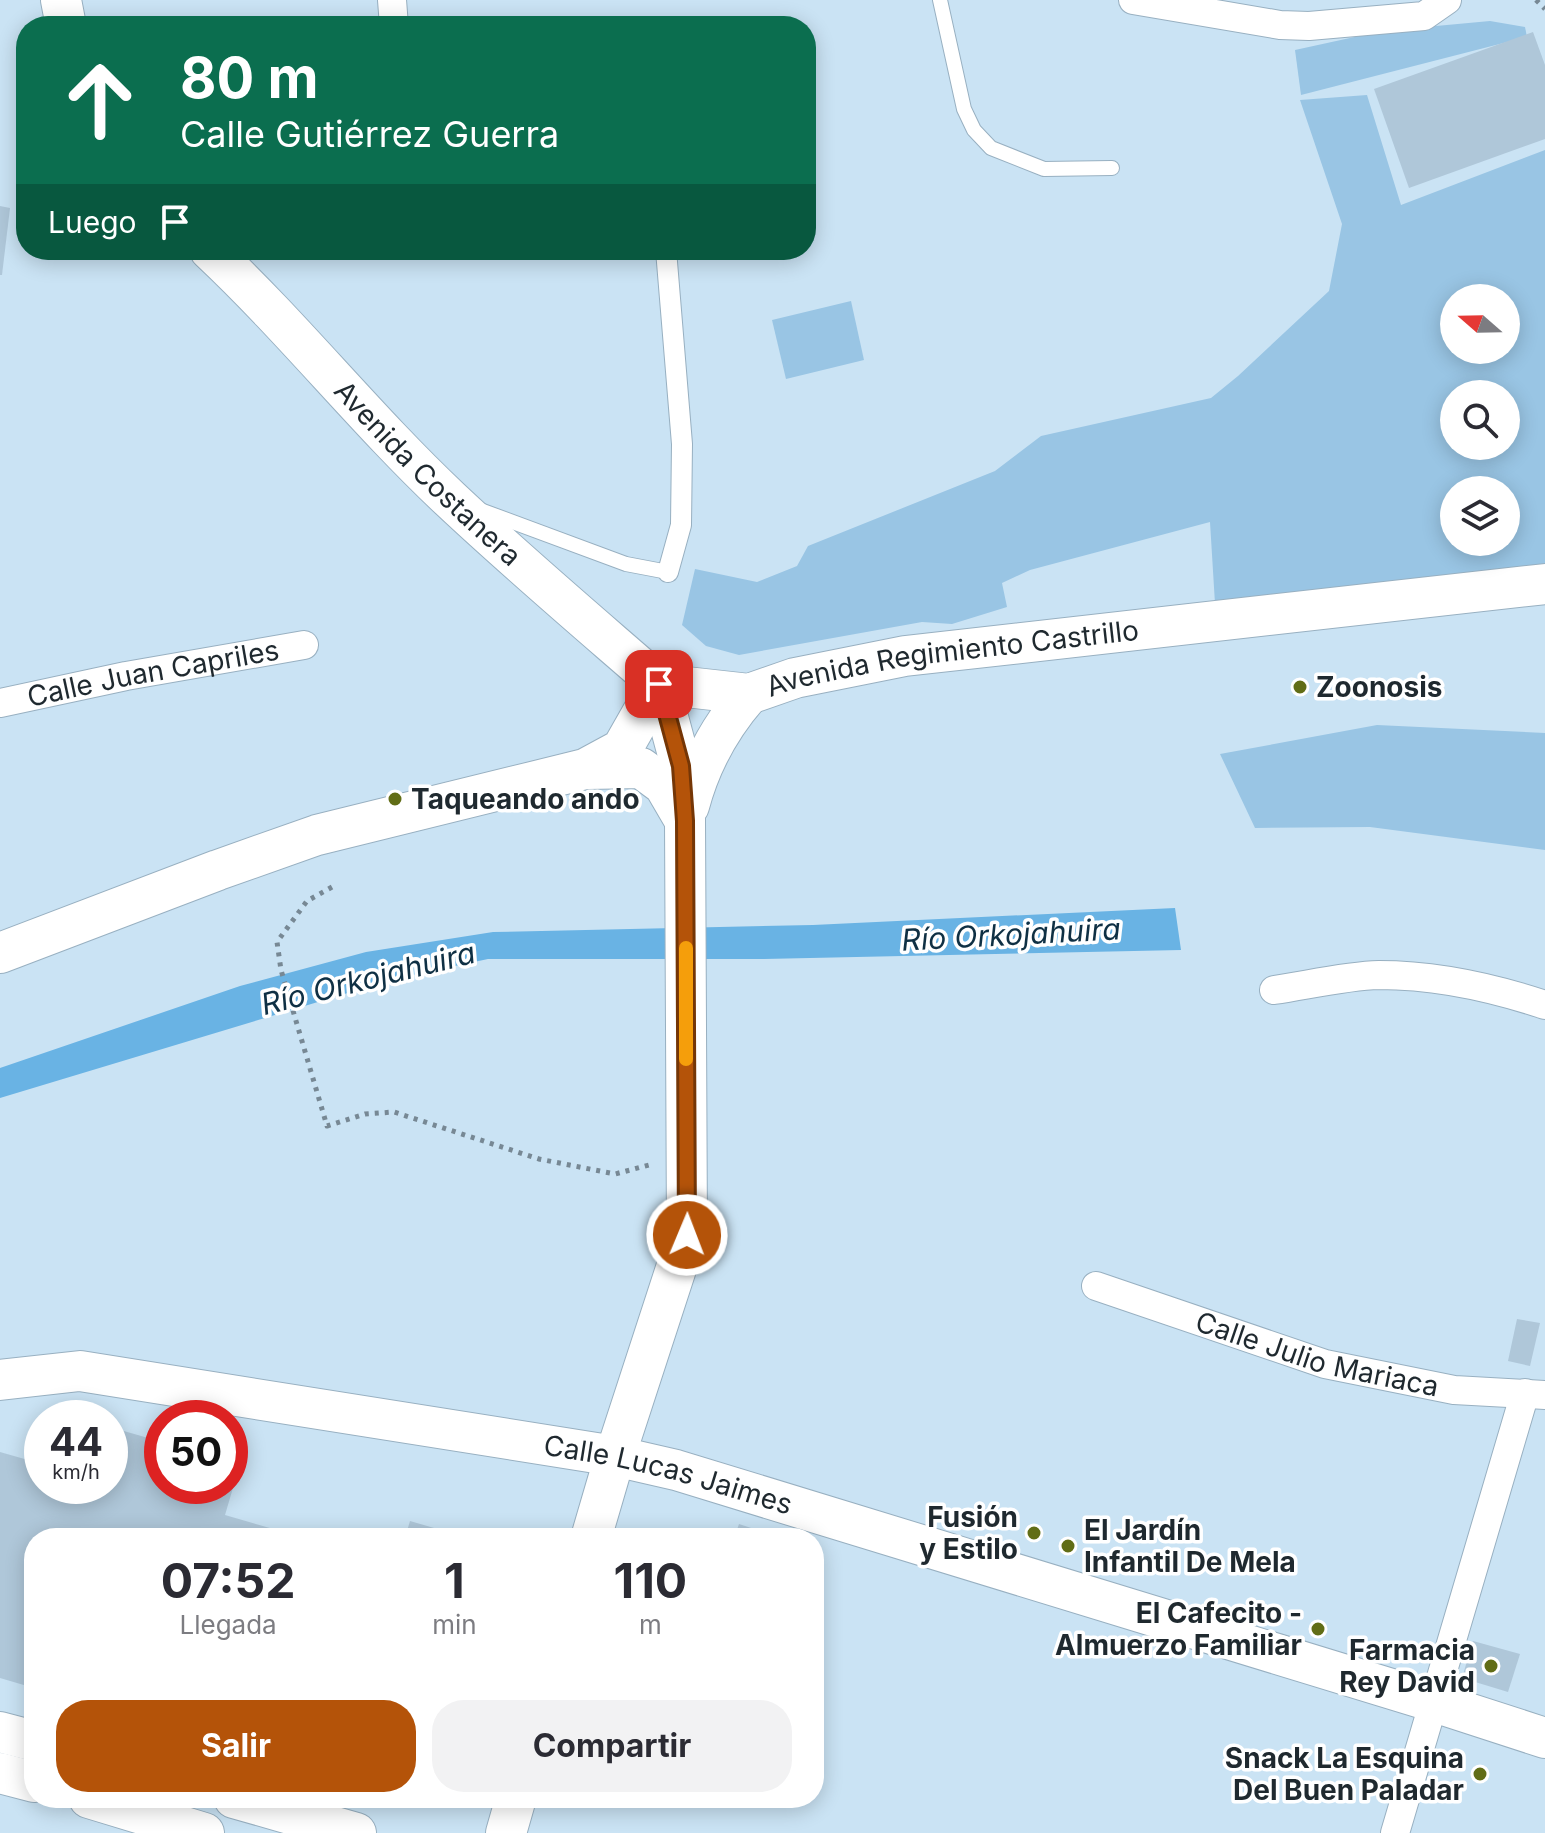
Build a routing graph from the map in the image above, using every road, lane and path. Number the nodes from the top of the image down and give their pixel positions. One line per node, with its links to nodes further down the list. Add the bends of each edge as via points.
1 (940, 0): 8 (lane, via 964,109 991,148 1044,169)
2 (1133, 0): 7 (street)
3 (1337, 0): 7 (street)
4 (1447, 0): 7 (street, via 1424,16)
5 (1536, 0): 6 (path)
6 (1545, 9)
7 (1309, 26)
8 (1112, 168)
9 (221, 260): 11 (main road, Avenida Costanera)
10 (667, 260): 12 (street, via 682,444 681,525)
11 (450, 499): 12 (lane, via 626,564); 15 (main road, Avenida Costanera)
12 (668, 572)
13 (1545, 584): 16 (main road, Avenida Regimiento Castrillo, via 905,656 795,678)
14 (304, 645): 17 (street, Calle Juan Capriles)
15 (659, 684): 16 (main road, Avenida Regimiento Castrillo); 18 (main road, via 622,749); 19 (main road, via 681,766)
16 (749, 694): 19 (main road, via 721,729 696,778)
17 (0, 703)
18 (585, 769): 19 (main road, via 641,768 664,785); 21 (main road, via 317,835)
19 (685, 827): 28 (main road, via 687,1235)
20 (332, 887): 24 (path, via 307,901 277,942 327,1126 394,1112 539,1159 615,1174)
21 (0, 953)
22 (1274, 990): 23 (street, via 1377,975 1420,977 1491,987)
23 (1545, 1005)
24 (659, 1163)
25 (1096, 1286): 27 (street, Calle Julio Mariaca, via 1325,1364 1454,1390)
26 (0, 1380): 28 (main road, Calle Lucas Jaimes, via 80,1371)
27 (1535, 1394): 30 (street)
28 (615, 1456): 29 (main road); 30 (main road, Calle Lucas Jaimes, via 676,1470)
29 (594, 1528)
30 (1434, 1702): 33 (main road, Calle Lucas Jaimes); 42 (street)
31 (0, 1732): 32 (main road)
32 (24, 1738)
33 (1545, 1738)
34 (0, 1773): 35 (main road)
35 (24, 1779)
36 (122, 1808): 40 (main road)
37 (267, 1808): 39 (main road)
38 (513, 1808): 41 (main road)
39 (347, 1832)
40 (204, 1833)
41 (506, 1833)
42 (1395, 1833)

